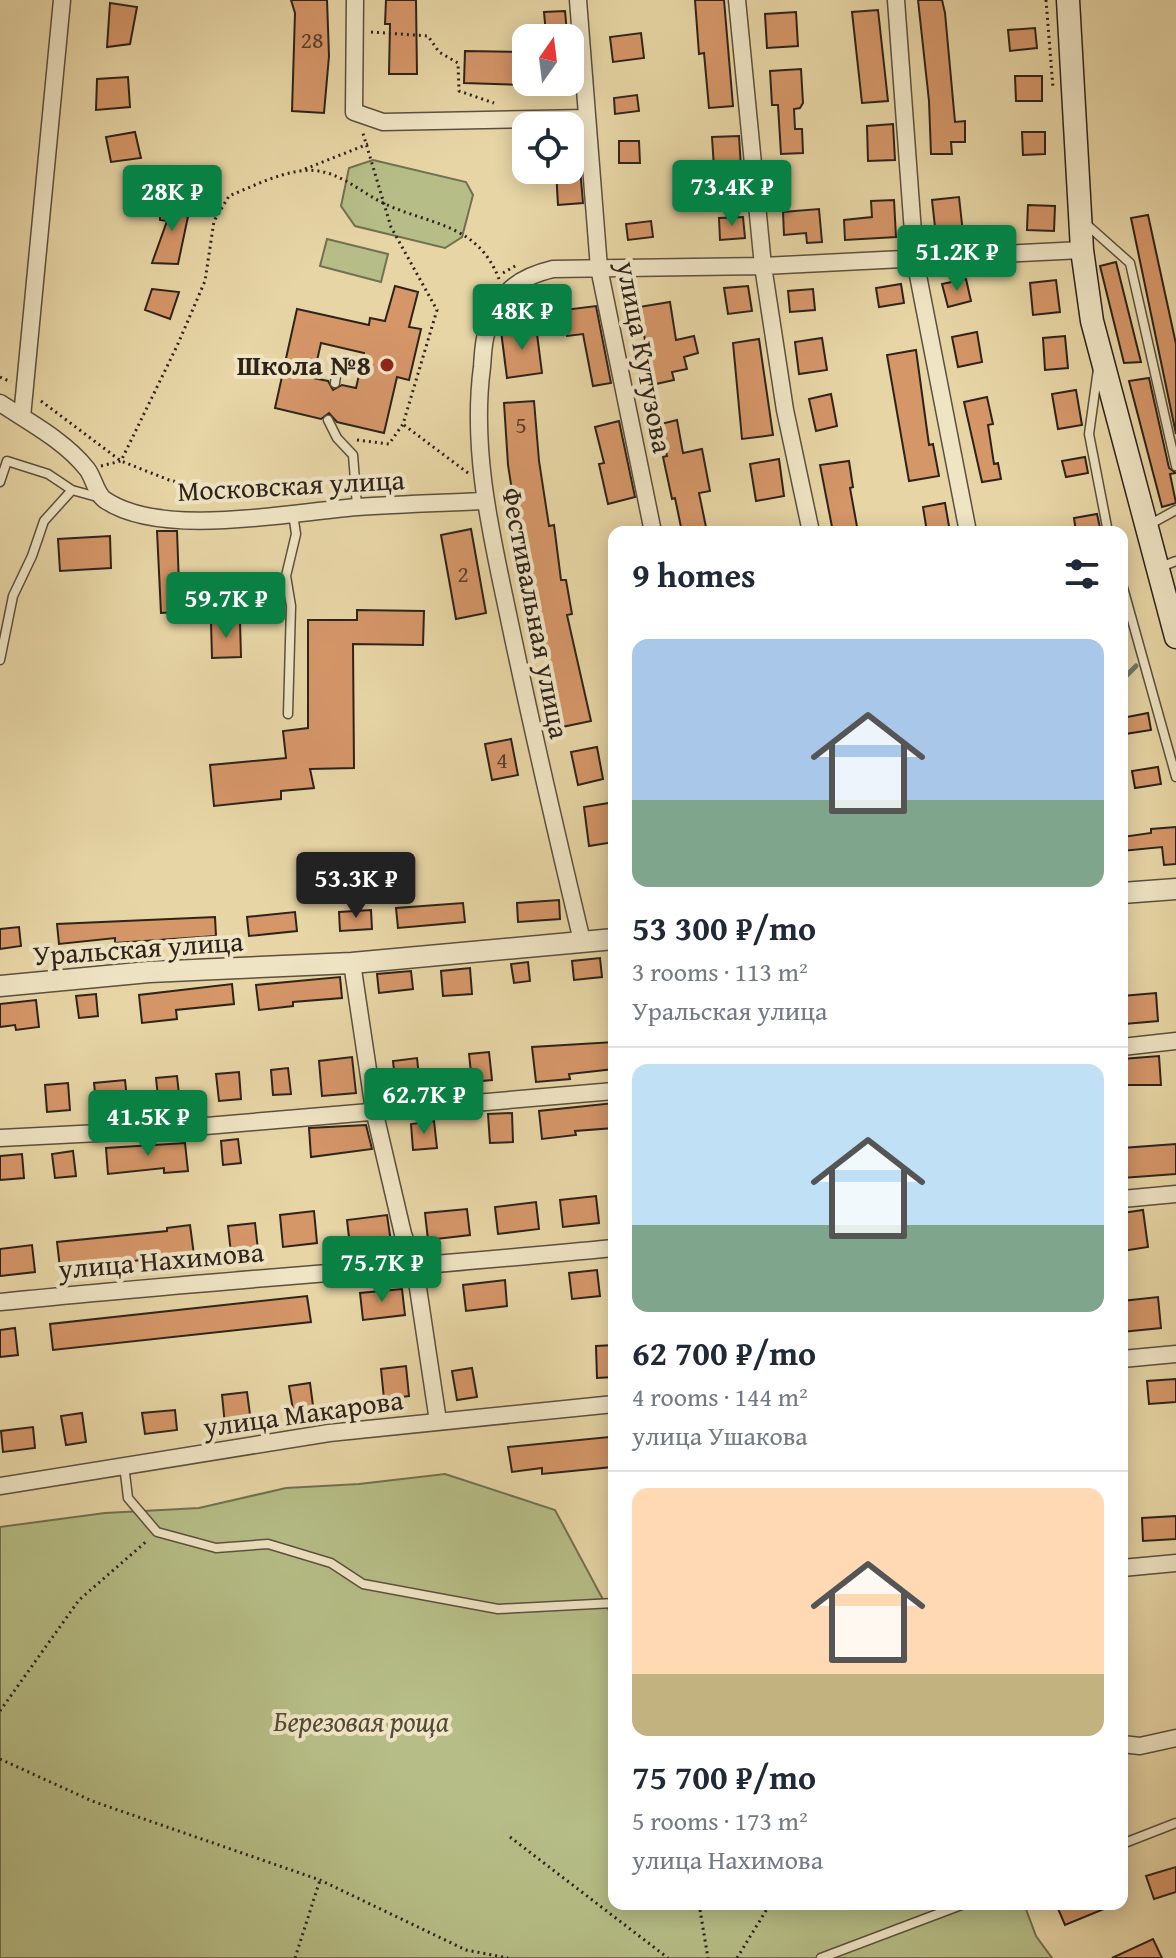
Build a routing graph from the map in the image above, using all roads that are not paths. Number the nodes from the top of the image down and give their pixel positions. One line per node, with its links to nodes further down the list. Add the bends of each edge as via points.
1 (62, 0): 17 (street)
2 (578, 0): 7 (street, улица Кутузова)
3 (737, 0): 11 (street)
4 (896, 0): 10 (street)
5 (1068, 0): 8 (main road)
6 (355, 5): 7 (street, via 354,112 383,122)
7 (587, 118): 12 (street, улица Кутузова)
8 (1080, 218): 9 (main road); 19 (lane, via 1130,263)
9 (1082, 250): 10 (street); 13 (main road)
10 (915, 260): 11 (street); 29 (street)
11 (763, 266): 12 (street); 28 (street)
12 (599, 268): 23 (street, Фестивальная улица, via 553,269 501,286 486,333 480,384); 27 (street, улица Кутузова)
13 (1101, 356): 30 (lane, via 1089,434); 31 (main road)
14 (337, 368): 15 (lane)
15 (335, 383)
16 (0, 403): 17 (street)
17 (22, 417): 22 (street, via 88,469)
18 (328, 420): 24 (lane, via 353,455)
19 (1176, 466)
20 (0, 482): 21 (lane, via 7,461 48,474)
21 (72, 490): 22 (lane); 35 (lane, via 44,521 13,596)
22 (103, 499): 26 (street, Московская улица, via 164,518)
23 (485, 501): 24 (street, Московская улица); 41 (street, Фестивальная улица)
24 (357, 507): 26 (street, Московская улица)
25 (1176, 510): 31 (lane)
26 (293, 514): 36 (lane, via 296,534 286,576 291,606)
27 (652, 526)
28 (810, 526)
29 (967, 526)
30 (1106, 526)
31 (1147, 526): 32 (main road)
32 (1167, 564): 34 (main road)
33 (1128, 605): 37 (lane)
34 (1176, 637)
35 (0, 660)
36 (288, 714)
37 (1176, 777)
38 (1176, 889): 39 (street)
39 (1128, 893)
40 (608, 939): 41 (street, Уральская улица)
41 (582, 941): 42 (street, Уральская улица)
42 (352, 963): 43 (street, Уральская улица, via 149,972); 47 (street)
43 (0, 986)
44 (1176, 1041): 45 (street)
45 (1128, 1046)
46 (608, 1091): 47 (street)
47 (374, 1110): 48 (street); 52 (street)
48 (0, 1138)
49 (1176, 1194): 50 (street)
50 (1128, 1198)
51 (608, 1249): 52 (street, улица Нахимова)
52 (415, 1268): 53 (street, улица Нахимова, via 216,1280); 57 (street)
53 (0, 1302)
54 (1176, 1354): 55 (street)
55 (1128, 1358)
56 (608, 1405): 57 (street, улица Макарова)
57 (438, 1421): 58 (street, улица Макарова)
58 (124, 1464): 59 (street, улица Макарова); 62 (lane, via 128,1498 157,1532 216,1548 268,1544 331,1563 363,1584 498,1609)
59 (0, 1486)
60 (1176, 1563): 61 (street)
61 (1128, 1567)
62 (608, 1603)
63 (1176, 1738): 64 (street)
64 (1128, 1745)
65 (1176, 1823): 66 (lane)
66 (1128, 1842)
67 (948, 1910): 68 (lane)
68 (821, 1958)

